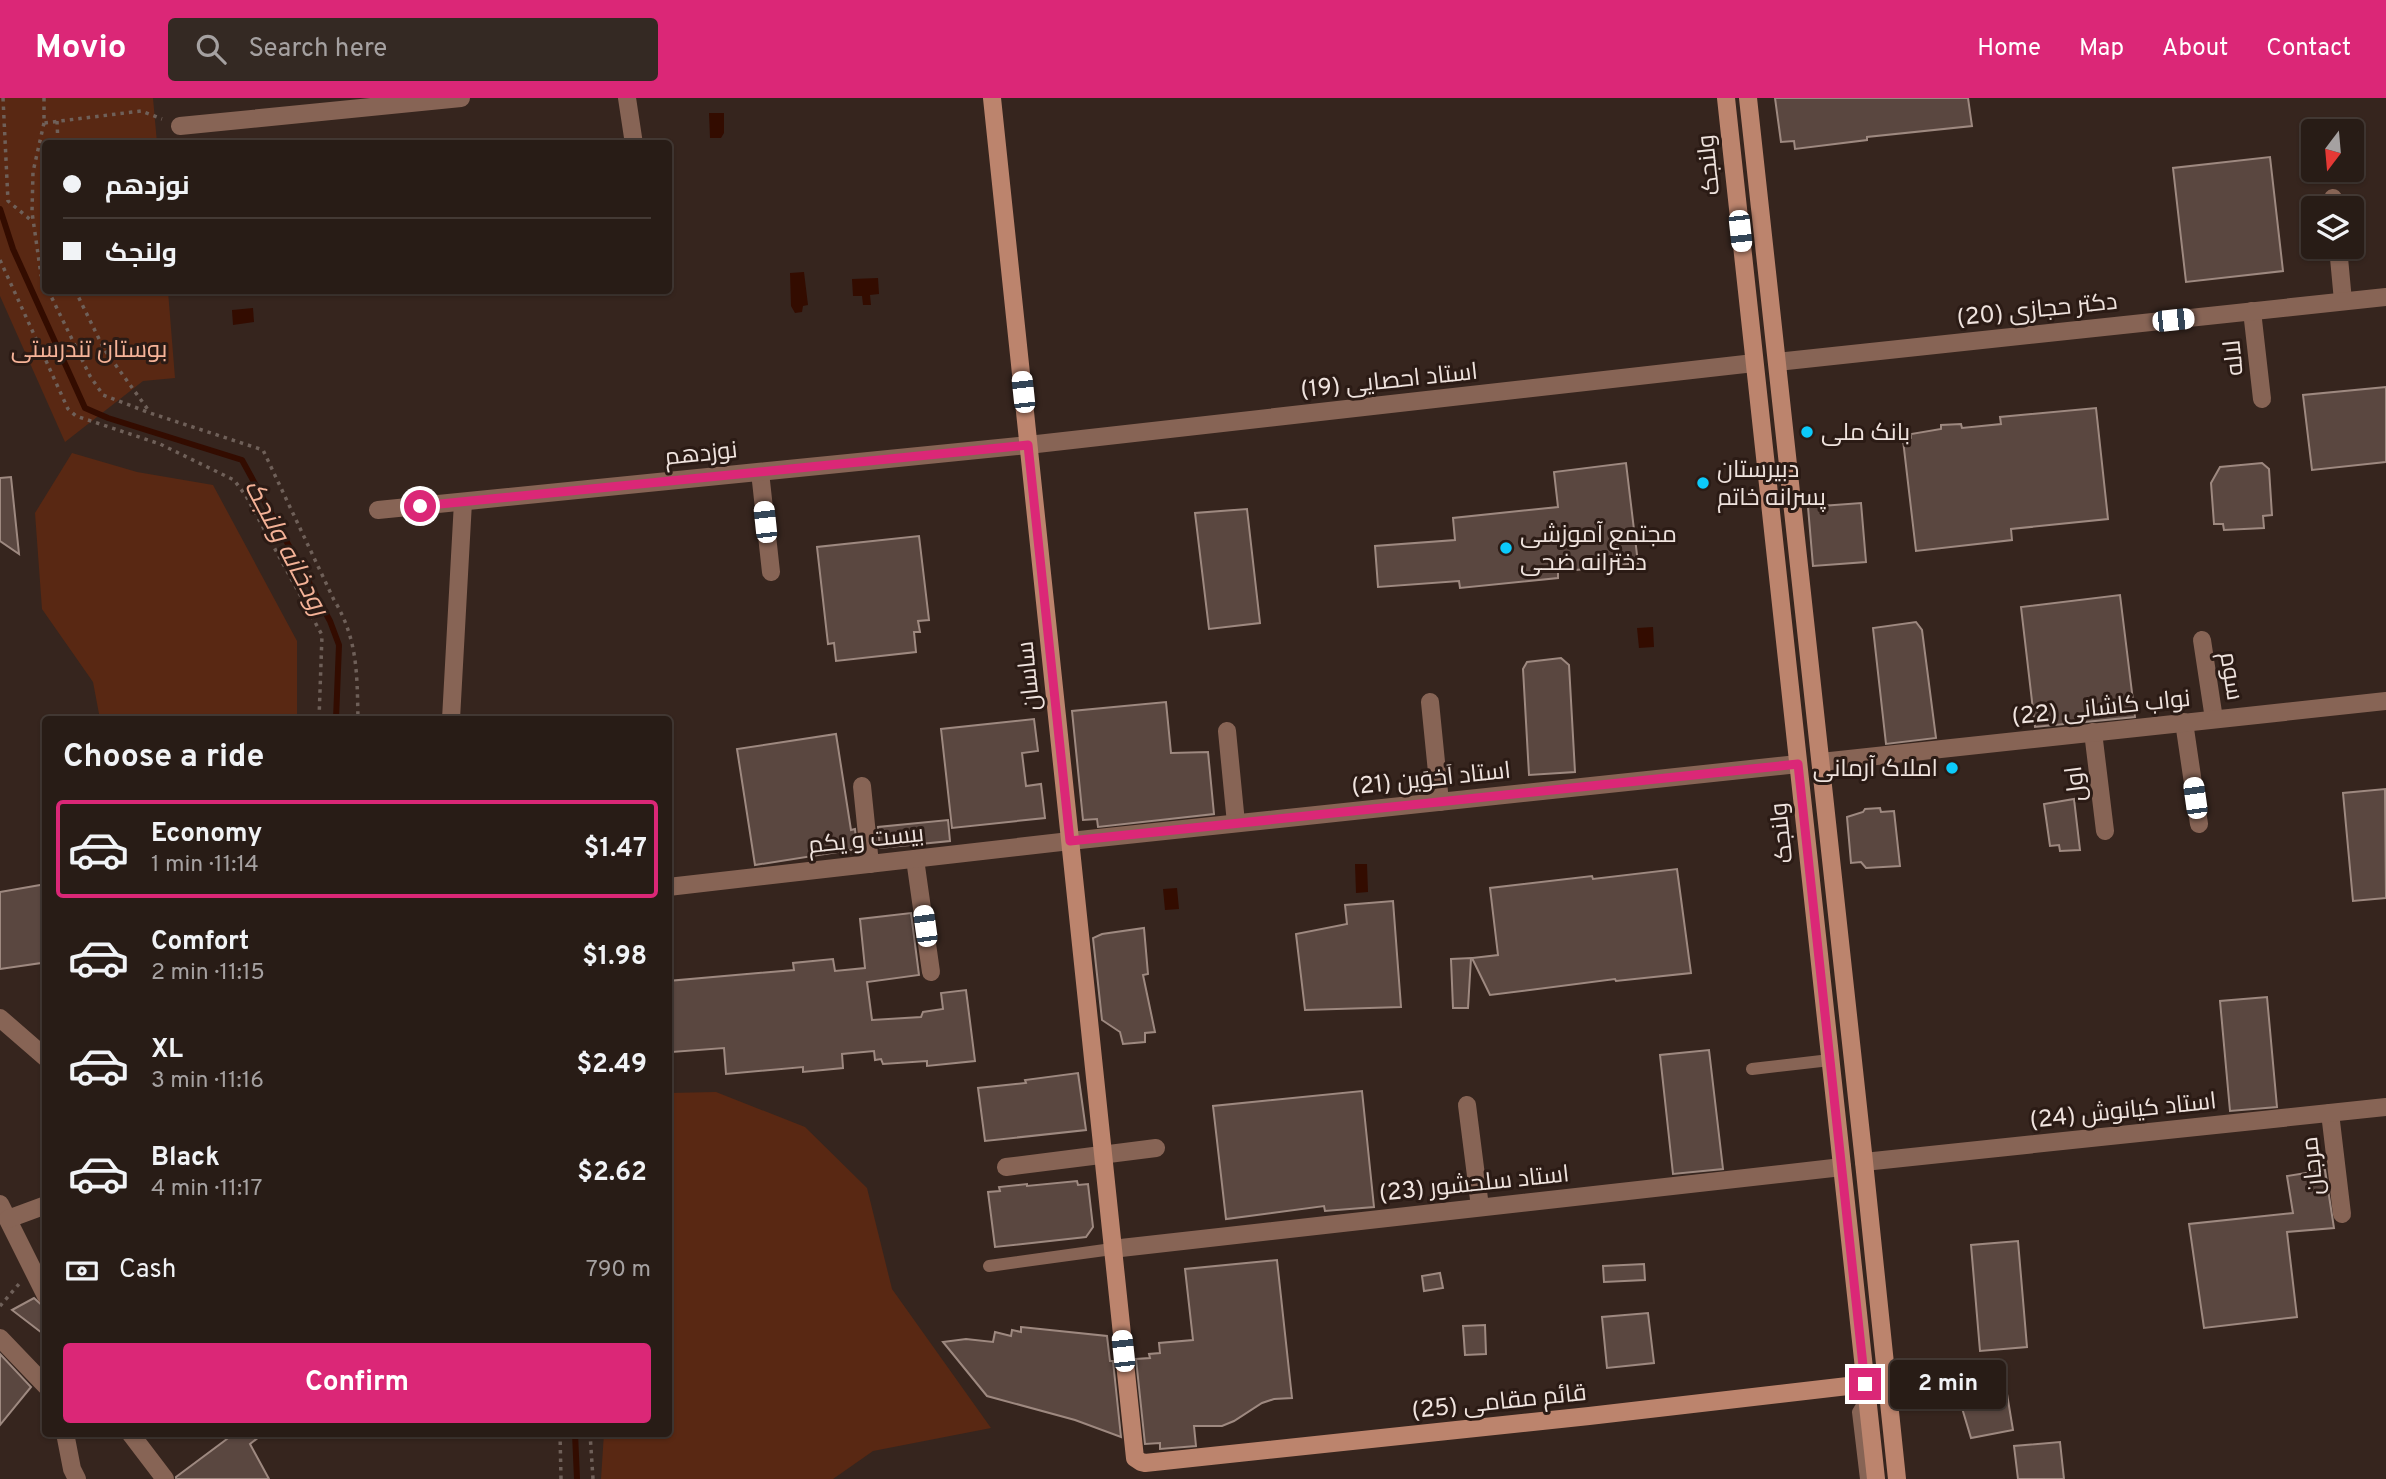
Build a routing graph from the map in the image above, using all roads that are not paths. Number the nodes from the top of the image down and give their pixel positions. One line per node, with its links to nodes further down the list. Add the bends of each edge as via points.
1 (461, 98): 6 (street)
2 (627, 98): 8 (street)
3 (992, 98): 16 (main road, ساسان)
4 (1726, 98): 14 (main road, ولنجک)
5 (1748, 98): 13 (main road, ولنجک)
6 (368, 103): 7 (street)
7 (180, 126)
8 (633, 140)
9 (2339, 259): 11 (street)
10 (2386, 297): 11 (street, دکتر حجازی (20))
11 (2343, 301): 12 (street, دکتر حجازی (20))
12 (2252, 311): 13 (street, دکتر حجازی (20)); 15 (street, لاله)
13 (1777, 362): 14 (main road); 29 (main road, ولنجک)
14 (1755, 363): 16 (street, استاد احصایی (19)); 30 (main road, ولنجک)
15 (2262, 399)
16 (1028, 445): 17 (street, نوزدهم); 36 (main road, ساسان)
17 (760, 472): 18 (street, نوزدهم); 20 (street)
18 (463, 502): 19 (street, نوزدهم); 24 (street)
19 (378, 510)
20 (771, 572)
21 (2202, 640): 25 (street, سوم)
22 (2386, 701): 25 (street, نواب کاشانی (22))
23 (1430, 702): 32 (street)
24 (452, 716)
25 (2214, 719): 26 (street, نواب کاشانی (22))
26 (2184, 722): 28 (street, نواب کاشانی (22)); 34 (street)
27 (1227, 731): 33 (street)
28 (2093, 732): 29 (street, نواب کاشانی (22)); 35 (street, اول)
29 (1821, 762): 30 (main road); 50 (main road, ولنجک)
30 (1798, 764): 32 (street, استاد اَخوَين (21)); 43 (main road, ولنجک)
31 (862, 786): 38 (street)
32 (1440, 802): 33 (street, استاد اَخوَين (21))
33 (1236, 823): 36 (street, استاد اَخوَين (21))
34 (2199, 824)
35 (2105, 831)
36 (1070, 841): 37 (street, بیست و یکم); 49 (main road, ساسان)
37 (915, 859): 38 (street, بیست و یکم); 40 (street)
38 (870, 863): 39 (street, بیست و یکم)
39 (672, 887)
40 (931, 972)
41 (0, 1018): 42 (street)
42 (42, 1055)
43 (1830, 1060): 44 (lane); 52 (main road, ولنجک)
44 (1752, 1069)
45 (1467, 1105): 54 (street)
46 (2386, 1107): 47 (street, استاد کیانوش (24))
47 (2330, 1113): 50 (street, استاد کیانوش (24)); 56 (street, مرجان)
48 (1156, 1148): 49 (street)
49 (1102, 1155): 51 (street); 57 (main road, ساسان)
50 (1864, 1162): 70 (main road, ولنجک)
51 (1006, 1167)
52 (1842, 1167): 54 (street, استاد سلحشور (23)); 62 (main road, ولنجک)
53 (42, 1206): 55 (street)
54 (1480, 1207): 57 (street, استاد سلحشور (23))
55 (4, 1212): 59 (street)
56 (2342, 1214)
57 (1112, 1249): 58 (lane); 65 (main road, ساسان)
58 (989, 1266)
59 (42, 1288)
60 (0, 1338): 61 (street)
61 (42, 1382)
62 (1866, 1390): 65 (main road, قائم مقامی (25)); 68 (lane, via 1858,1412); 69 (main road, ولنجک)
63 (66, 1437): 66 (street)
64 (133, 1437): 67 (street)
65 (1137, 1460)
66 (76, 1479)
67 (165, 1479)
68 (1866, 1479)
69 (1876, 1479)
70 (1897, 1479)

